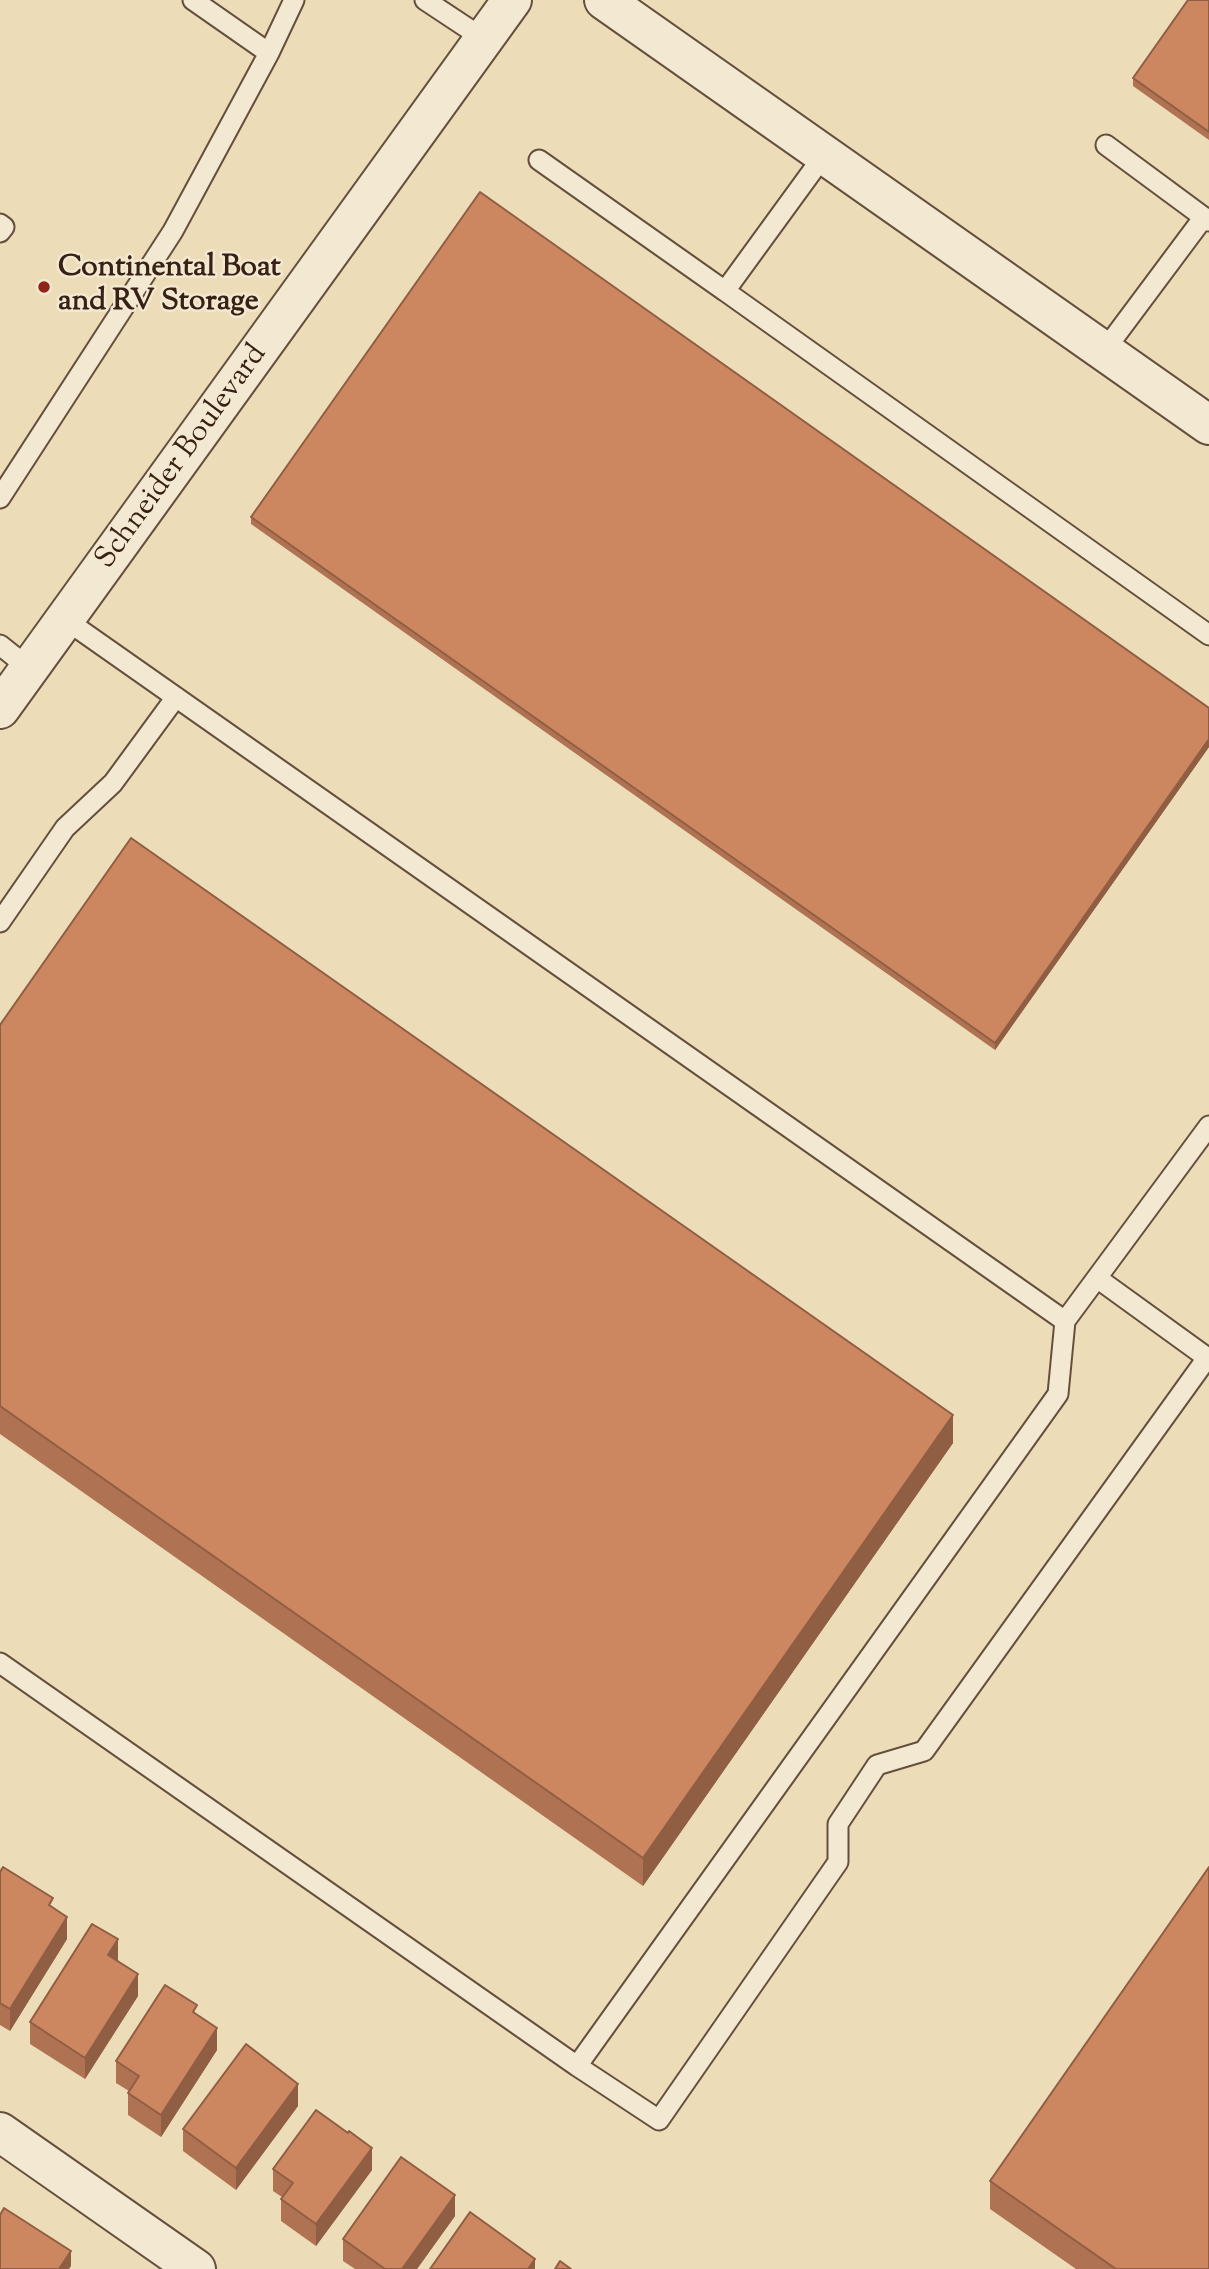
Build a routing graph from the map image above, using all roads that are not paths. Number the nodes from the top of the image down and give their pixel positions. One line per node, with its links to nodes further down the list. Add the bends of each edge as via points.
1 (193, 0): 7 (lane)
2 (294, 0): 7 (lane)
3 (425, 0): 6 (lane)
4 (512, 0): 6 (street, Schneider Boulevard)
5 (604, 0): 9 (street)
6 (484, 39): 18 (street, Schneider Boulevard)
7 (269, 53): 17 (lane, via 173,231)
8 (1106, 145): 11 (lane)
9 (824, 155): 14 (lane); 15 (street)
10 (539, 160): 14 (lane)
11 (1206, 219): 15 (lane)
12 (0, 224): 13 (lane, via 4,227)
13 (0, 232)
14 (725, 290): 19 (lane)
15 (1104, 351): 16 (street)
16 (1209, 425)
17 (0, 498)
18 (66, 621): 21 (street, Schneider Boulevard); 22 (lane)
19 (1209, 635)
20 (0, 645): 21 (lane)
21 (30, 668): 23 (street, Schneider Boulevard)
22 (176, 697): 24 (lane, via 113,783 65,828); 27 (lane)
23 (0, 709)
24 (0, 922)
25 (1209, 1126): 26 (lane)
26 (1097, 1278): 27 (lane); 28 (lane)
27 (1065, 1321): 30 (lane, via 1058,1394)
28 (1208, 1358): 30 (lane, via 924,1751 877,1765 838,1824 838,1862 659,2120)
29 (0, 1663): 30 (lane)
30 (577, 2066)
31 (0, 2132): 32 (street)
32 (196, 2269)

